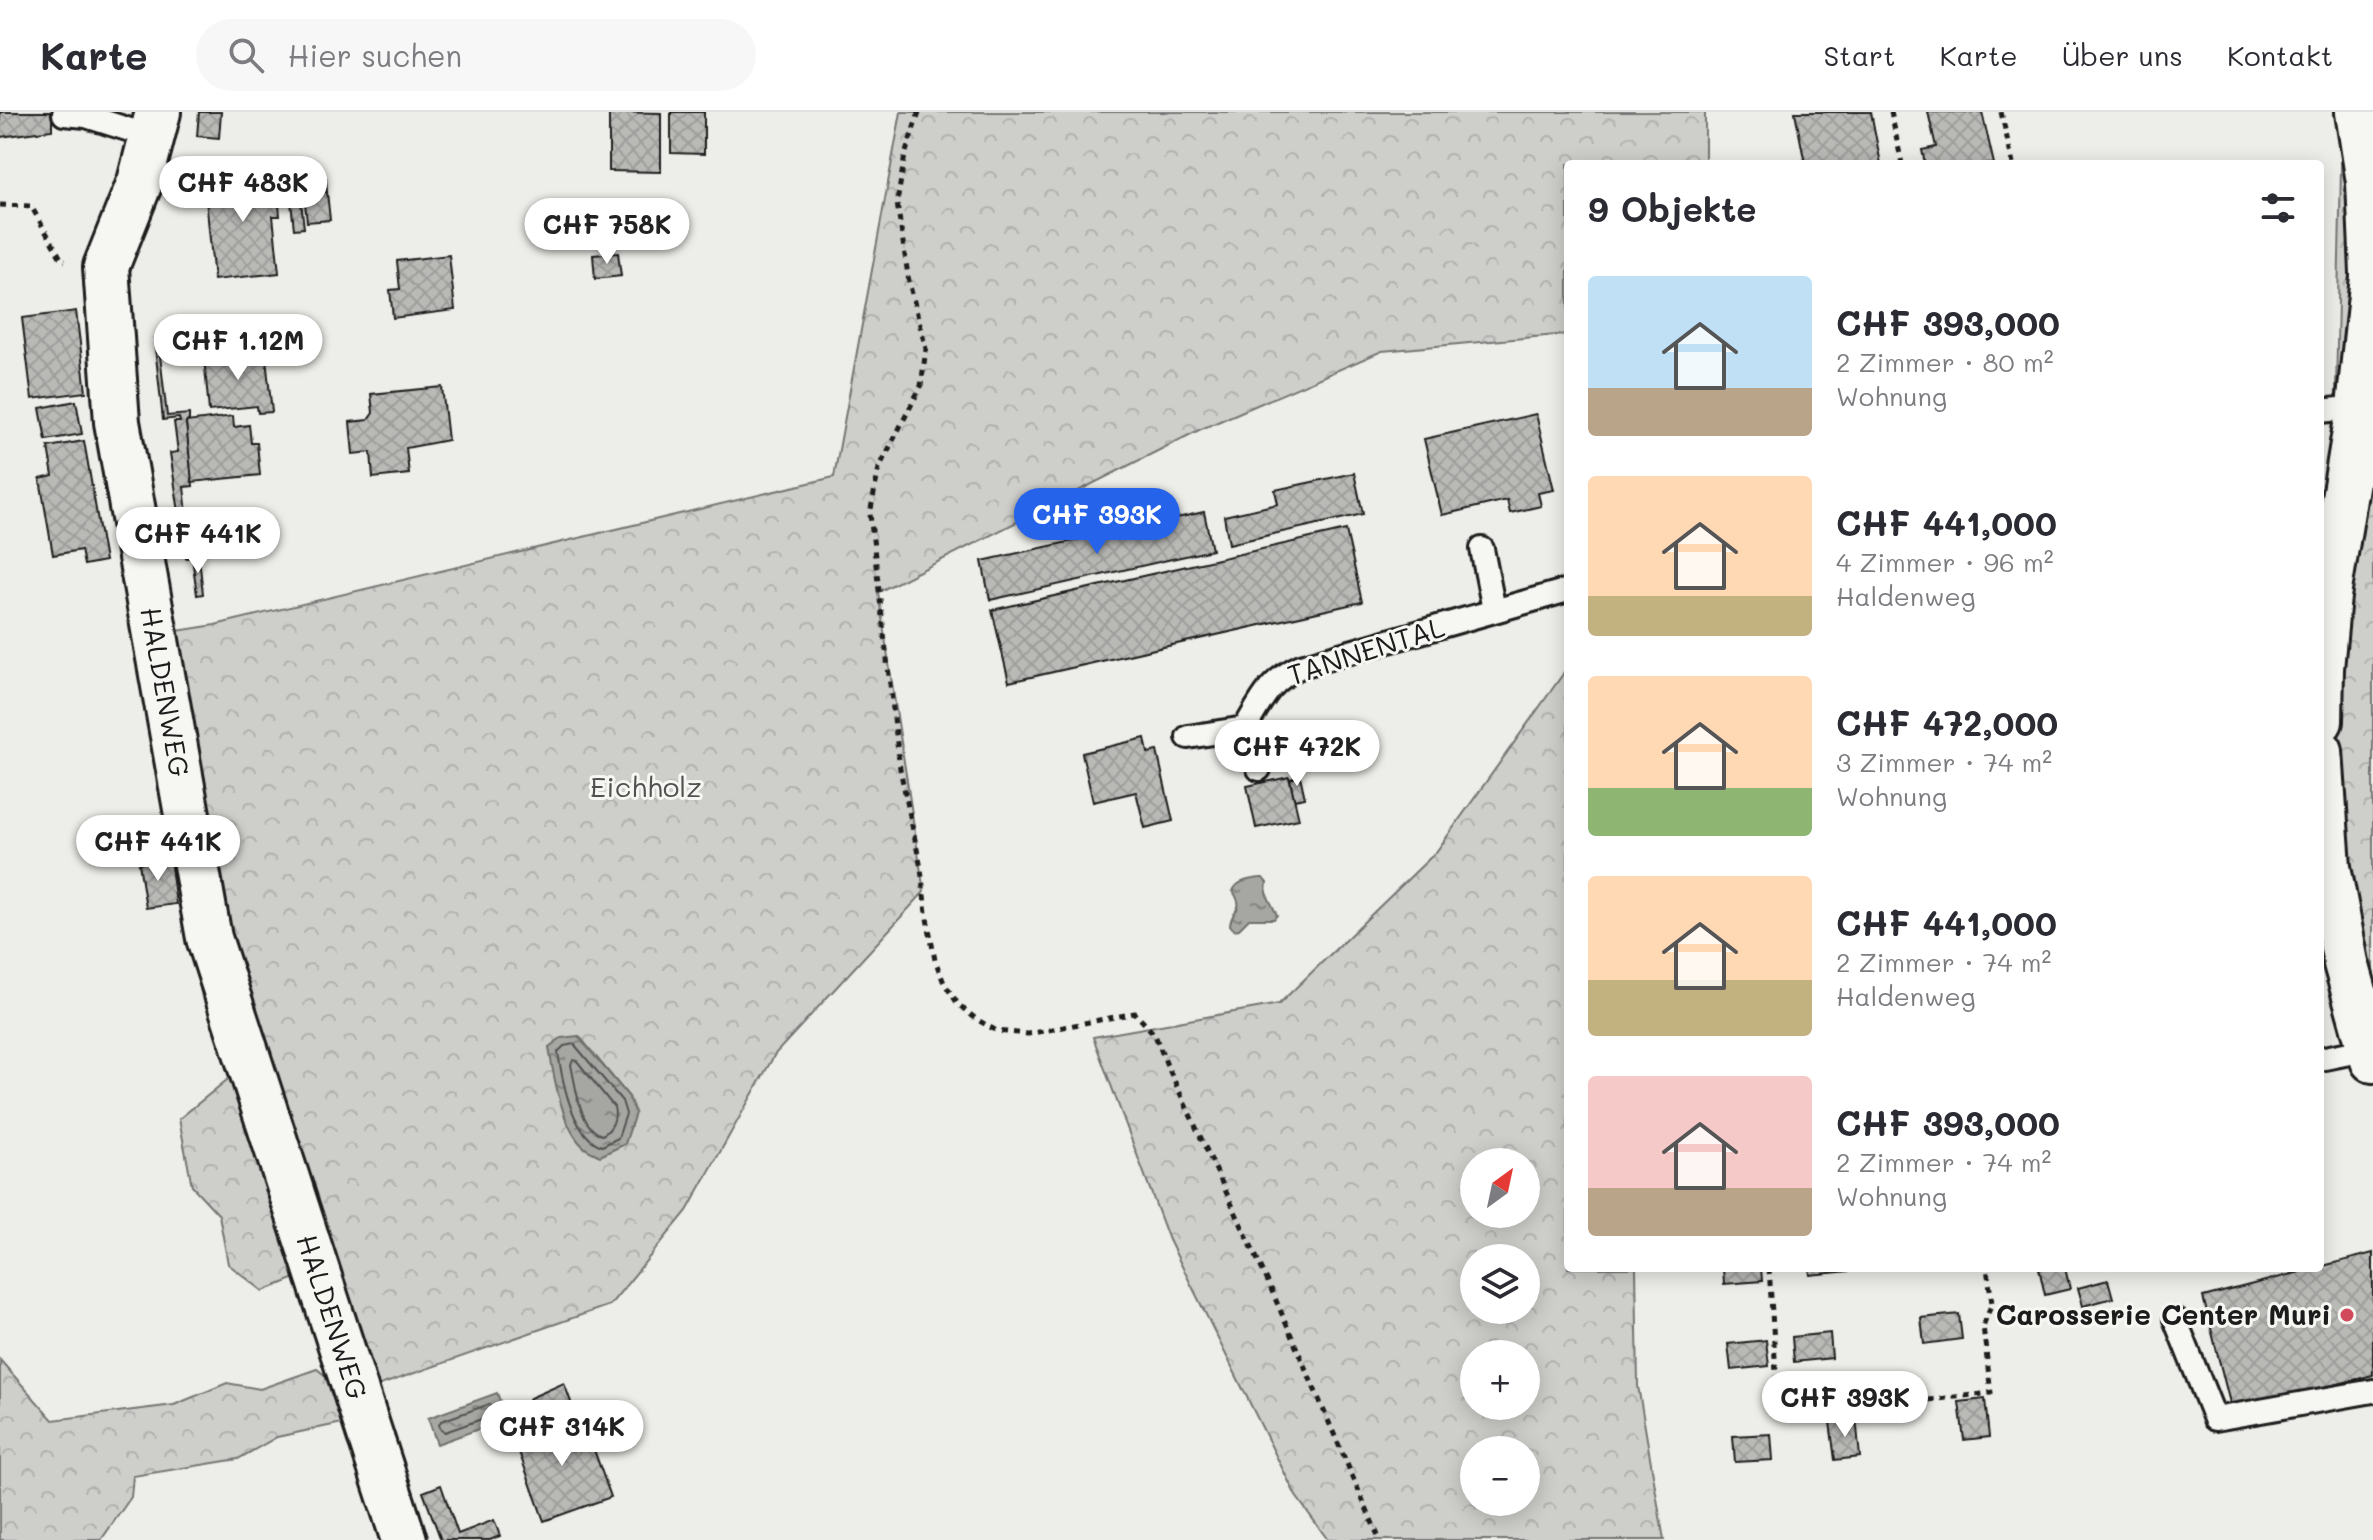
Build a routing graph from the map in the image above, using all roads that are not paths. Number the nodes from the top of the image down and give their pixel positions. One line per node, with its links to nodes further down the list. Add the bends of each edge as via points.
1 (2358, 112): 4 (street, via 2369,182)
2 (64, 114): 3 (lane)
3 (155, 124): 18 (street, HALDENWEG, via 140,182 106,267 117,422 209,938)
4 (2373, 275): 5 (street)
5 (2340, 409): 9 (street)
6 (1482, 549): 8 (lane)
7 (1564, 591): 8 (lane, TANNENTAL)
8 (1494, 610): 10 (lane, TANNENTAL, via 1301,666 1280,676)
9 (2324, 637)
10 (1245, 728): 11 (lane); 12 (lane)
11 (1188, 737)
12 (1259, 769)
13 (2324, 867): 14 (street)
14 (2371, 1055): 15 (lane)
15 (2324, 1059)
16 (2175, 1319): 17 (lane, via 2215,1419)
17 (2373, 1391)
18 (404, 1540)

